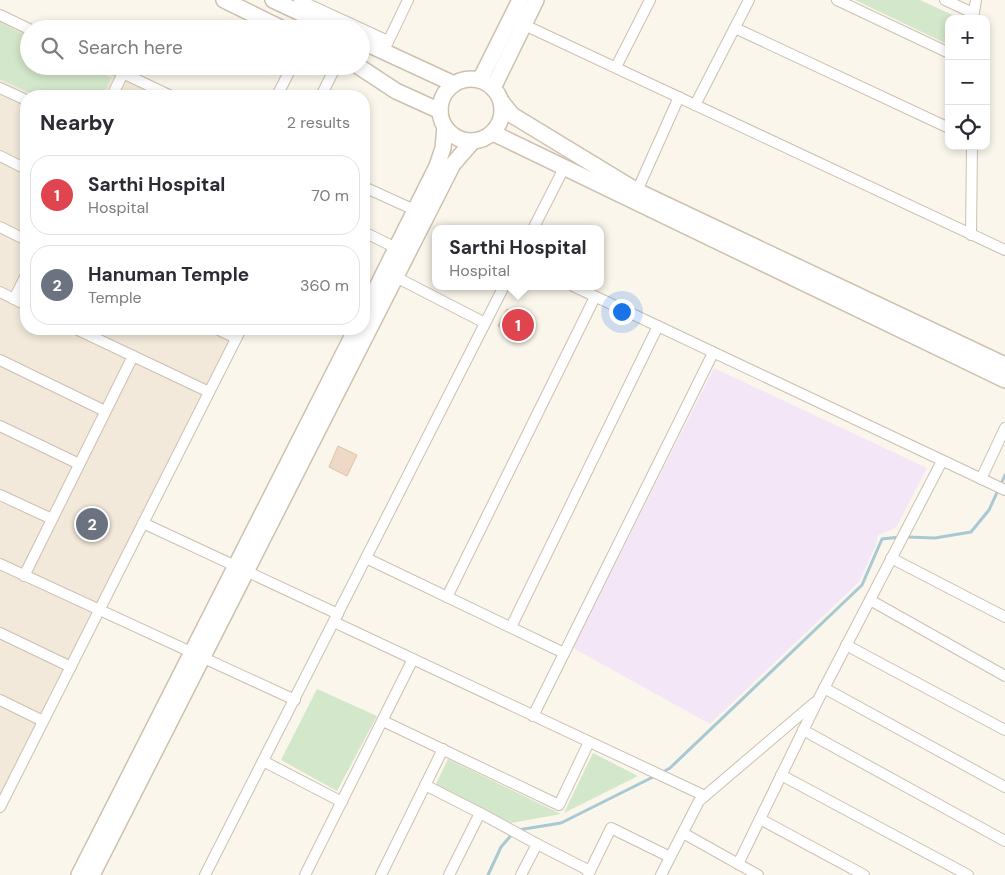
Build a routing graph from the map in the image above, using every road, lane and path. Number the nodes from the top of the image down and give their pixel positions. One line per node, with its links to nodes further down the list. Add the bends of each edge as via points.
1 (224, 0): 15 (street)
2 (273, 0): 16 (street)
3 (299, 0): 17 (street)
4 (408, 0): 23 (street)
5 (520, 0): 18 (street)
6 (536, 0): 18 (street)
7 (650, 0): 25 (street)
8 (749, 0): 20 (street)
9 (837, 0): 24 (street)
10 (945, 0): 13 (street)
11 (976, 0): 14 (street)
12 (0, 15): 19 (street)
13 (971, 15)
14 (973, 15)
15 (265, 20)
16 (316, 20)
17 (337, 20)
18 (517, 22): 25 (street); 31 (street, via 481,78); 34 (street)
19 (20, 24)
20 (735, 28): 42 (street); 44 (street)
21 (370, 38): 23 (street)
22 (370, 43): 23 (street)
23 (386, 46): 32 (street)
24 (945, 51)
25 (616, 67): 40 (street)
26 (370, 74): 43 (street, via 396,91)
27 (122, 75): 35 (street)
28 (127, 75): 36 (street)
29 (288, 75): 37 (street)
30 (332, 75): 38 (street)
31 (476, 79): 32 (street); 34 (street)
32 (454, 84): 43 (street, via 443,96)
33 (0, 88): 39 (street)
34 (493, 88): 41 (street)
35 (115, 90)
36 (158, 90)
37 (280, 90)
38 (324, 90)
39 (20, 97)
40 (679, 97): 42 (street); 53 (street)
41 (502, 101): 46 (street, via 503,112); 53 (street, via 512,115)
42 (695, 104): 58 (street)
43 (440, 111): 45 (street)
44 (945, 126)
45 (445, 127): 47 (street, via 462,140); 54 (street, via 441,155)
46 (493, 132): 47 (street); 51 (street)
47 (473, 141): 54 (street, via 453,164)
48 (972, 150): 58 (street)
49 (0, 156): 50 (street)
50 (20, 166)
51 (564, 168): 55 (street); 82 (street)
52 (370, 190): 54 (street)
53 (637, 191): 81 (street)
54 (421, 213): 60 (street); 62 (street)
55 (535, 225)
56 (0, 227): 59 (street)
57 (370, 235): 60 (street)
58 (972, 235): 61 (street)
59 (20, 237)
60 (396, 248): 62 (street)
61 (1005, 250)
62 (390, 274): 70 (street); 71 (street); 72 (street)
63 (20, 287): 68 (street)
64 (502, 290): 72 (street)
65 (581, 290): 67 (street)
66 (0, 292): 68 (street)
67 (595, 297): 73 (street); 99 (street)
68 (14, 299): 69 (street)
69 (20, 302)
70 (370, 304)
71 (370, 314)
72 (486, 323): 94 (street)
73 (658, 326): 78 (street); 104 (street)
74 (89, 335): 79 (street)
75 (237, 335): 83 (street)
76 (353, 335): 97 (street)
77 (359, 335): 97 (street)
78 (714, 352): 87 (street); 107 (street)
79 (133, 356): 83 (street); 84 (street)
80 (0, 360): 84 (street)
81 (1005, 366)
82 (1005, 380)
83 (209, 392): 93 (street)
84 (106, 411): 88 (street)
85 (0, 426): 88 (street)
86 (1005, 428): 89 (street)
87 (942, 461): 89 (street); 95 (street)
88 (79, 464): 92 (street)
89 (981, 479): 90 (street)
90 (1005, 490)
91 (0, 494): 92 (street)
92 (52, 519): 98 (street)
93 (143, 523): 97 (street); 101 (street)
94 (366, 558): 99 (street); 103 (street)
95 (891, 558): 100 (street); 102 (street)
96 (0, 564): 98 (street)
97 (242, 567): 103 (street); 108 (street)
98 (24, 576): 101 (street)
99 (446, 597): 104 (street)
100 (870, 600): 106 (street); 111 (street)
101 (99, 611): 108 (street); 110 (street)
102 (1005, 617)
103 (336, 618): 109 (street); 114 (street)
104 (511, 628): 107 (street)
105 (0, 632): 110 (street)
106 (846, 645): 112 (street); 120 (street)
107 (564, 653): 116 (street)
108 (197, 655): 114 (street); 138 (street); 139 (street)
109 (413, 660): 116 (street); 117 (street)
110 (71, 667): 118 (street)
111 (1005, 676)
112 (824, 688): 115 (street); 126 (street)
113 (0, 700): 118 (street)
114 (294, 700): 123 (street)
115 (818, 700): 119 (street); 127 (street)
116 (533, 716): 121 (street)
117 (383, 721): 122 (street); 128 (street)
118 (43, 722): 129 (street)
119 (803, 730): 124 (street); 133 (street)
120 (1005, 730)
121 (589, 742): 122 (street, via 559,804); 127 (street)
122 (443, 750): 125 (street)
123 (263, 761): 128 (street); 140 (street)
124 (781, 775): 131 (street); 148 (street)
125 (425, 785): 130 (street); 142 (street)
126 (1005, 787)
127 (705, 796): 132 (street, via 699,801)
128 (342, 802): 141 (street)
129 (0, 808)
130 (480, 813): 134 (street); 143 (street)
131 (760, 819): 136 (street); 147 (street)
132 (683, 833): 135 (street); 136 (street)
133 (1005, 841)
134 (537, 844): 137 (street); 144 (street)
135 (670, 857): 137 (street, via 611,828); 145 (street)
136 (738, 864): 146 (street)
137 (589, 873)
138 (79, 875)
139 (92, 875)
140 (205, 875)
141 (306, 875)
142 (380, 875)
143 (450, 875)
144 (521, 875)
145 (661, 875)
146 (758, 875)
147 (864, 875)
148 (968, 875)

